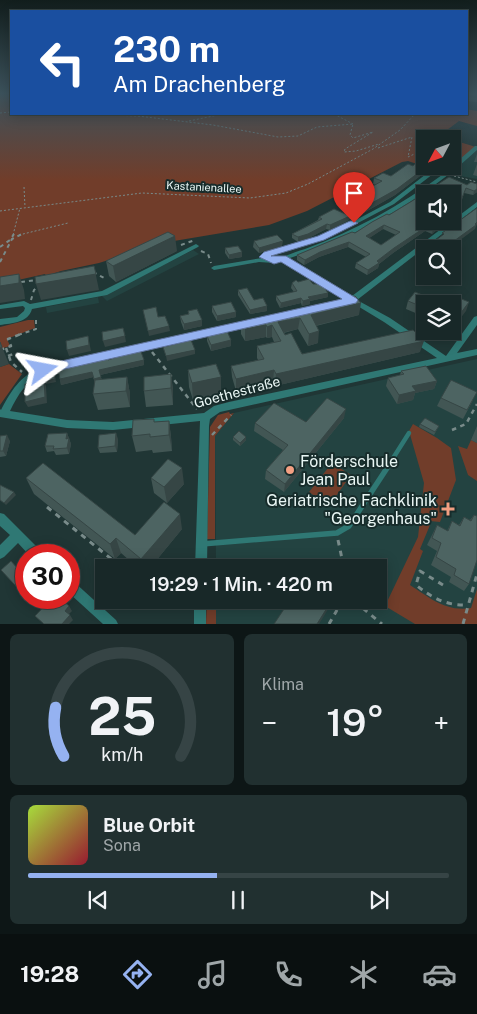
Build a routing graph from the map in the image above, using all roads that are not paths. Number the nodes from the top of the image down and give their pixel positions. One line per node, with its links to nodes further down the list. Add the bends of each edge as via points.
1 (477, 147): 2 (street)
2 (461, 162)
3 (428, 175): 8 (street, via 380,210 337,232 265,255)
4 (443, 175): 7 (street, via 418,194 342,237)
5 (477, 204): 10 (street)
6 (181, 245): 12 (street, via 193,248 104,292)
7 (282, 259): 8 (street); 10 (street)
8 (269, 260): 9 (street)
9 (214, 268)
10 (352, 300): 11 (street); 18 (street)
11 (343, 302)
12 (28, 306): 13 (street, via 20,303); 16 (street, via 28,312 19,319)
13 (0, 307)
14 (477, 319): 18 (street)
15 (259, 321): 19 (street, via 43,370 28,378)
16 (0, 322)
17 (477, 352): 18 (street, Goethestraße)
18 (447, 359): 20 (street, Goethestraße, via 229,406 217,409)
19 (2, 413): 20 (street, Goethestraße, via 67,424 113,426)
20 (206, 418): 26 (street)
21 (409, 433): 23 (lane, via 349,526)
22 (0, 518): 24 (street)
23 (337, 533): 26 (lane)
24 (17, 536): 25 (street); 27 (street)
25 (25, 544)
26 (202, 544): 28 (street)
27 (0, 553)
28 (201, 559)
29 (80, 595): 31 (street)
30 (200, 609): 32 (street)
31 (112, 624)
32 (200, 624)

